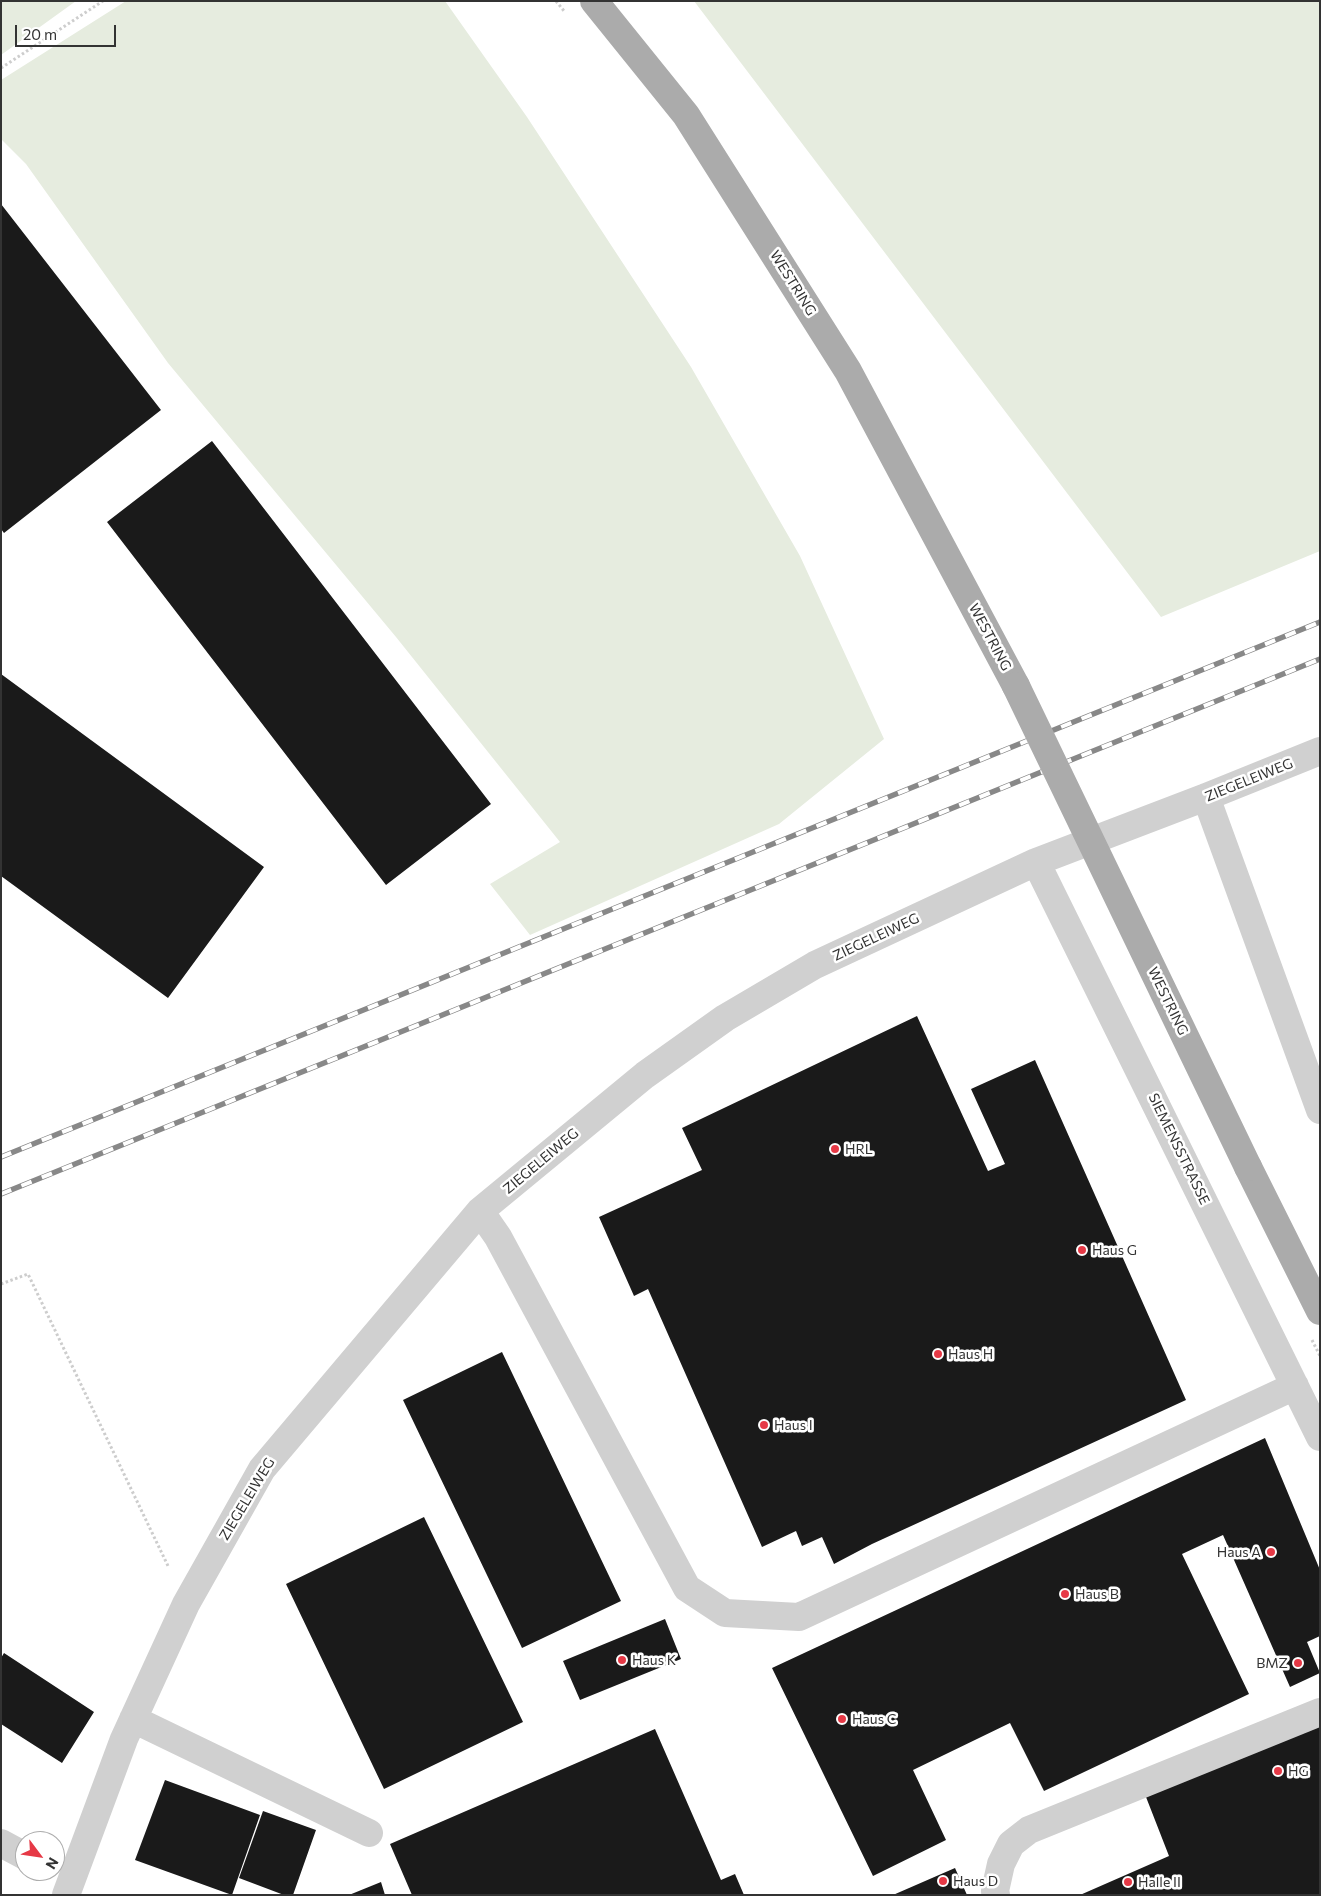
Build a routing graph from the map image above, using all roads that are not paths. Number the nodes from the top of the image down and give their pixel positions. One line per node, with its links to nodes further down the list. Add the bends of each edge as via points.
1 (594, 1): 7 (main road, WESTRING, bridge, via 686,115 848,371 1016,686)
2 (1320, 751): 3 (street, ZIEGELEIWEG)
3 (1206, 797): 4 (street, ZIEGELEIWEG); 5 (street)
4 (1036, 862): 6 (street, ZIEGELEIWEG, via 815,965 725,1018 645,1075); 8 (street, SIEMENSSTRASSE)
5 (1320, 1110)
6 (480, 1211): 8 (street, via 498,1238 687,1588 725,1614 798,1617); 11 (street, ZIEGELEIWEG, via 262,1469 186,1604)
7 (1320, 1311)
8 (1295, 1386): 9 (street, SIEMENSSTRASSE)
9 (1320, 1437)
10 (1320, 1712): 16 (street, via 1029,1830 1011,1844 1001,1864)
11 (133, 1719): 12 (street); 15 (street, ZIEGELEIWEG)
12 (369, 1833)
13 (1, 1843): 14 (street)
14 (15, 1851)
15 (64, 1882)
16 (996, 1895)

